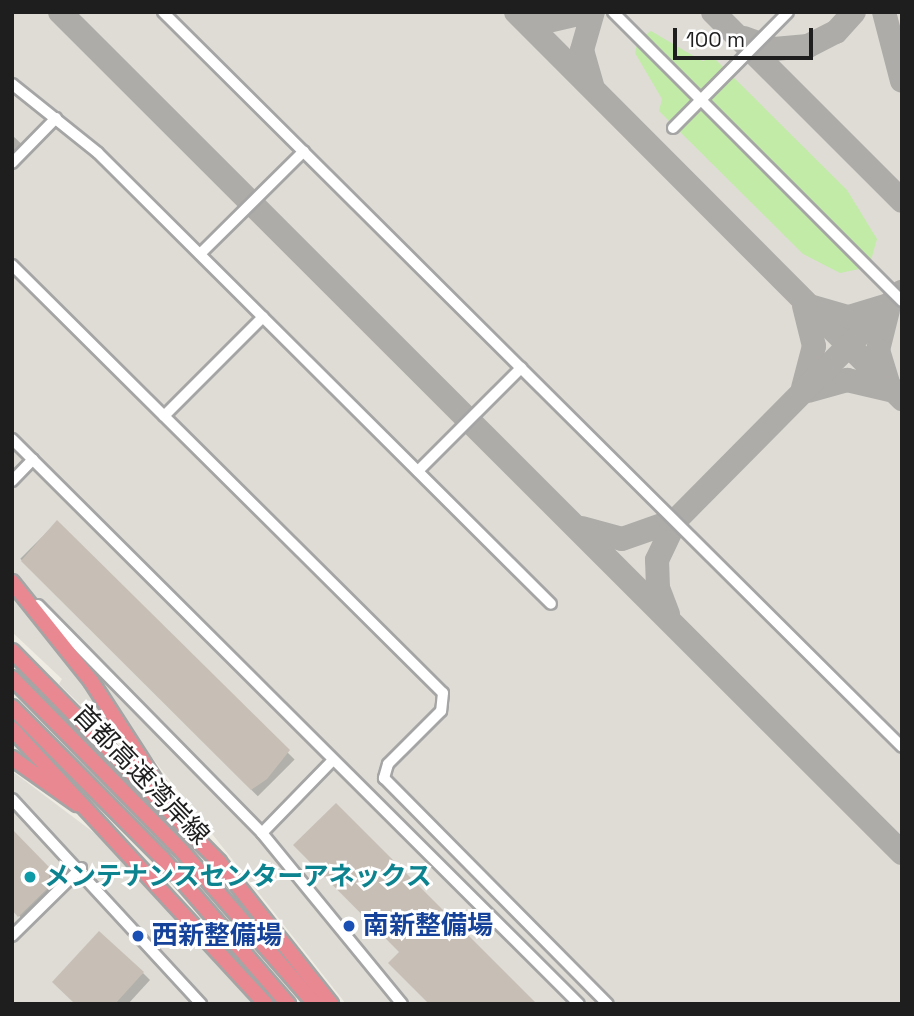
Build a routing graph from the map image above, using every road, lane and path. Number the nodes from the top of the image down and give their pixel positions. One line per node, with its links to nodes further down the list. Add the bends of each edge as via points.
1 (163, 12): 8 (street)
2 (613, 12): 5 (street)
3 (788, 12): 5 (street)
4 (12, 84): 6 (street)
5 (700, 99): 7 (street); 12 (street)
6 (57, 118): 9 (street); 10 (street)
7 (673, 128)
8 (304, 151): 10 (street); 14 (street)
9 (12, 163)
10 (200, 254): 13 (street)
11 (12, 265): 15 (street)
12 (902, 301)
13 (263, 317): 15 (street); 18 (street)
14 (521, 368): 18 (street); 27 (street)
15 (164, 416): 45 (street, via 443,693 441,711 388,764 384,778)
16 (12, 439): 17 (street)
17 (31, 458): 19 (street); 20 (street); 29 (street)
18 (418, 471): 22 (street)
19 (12, 473)
20 (12, 481)
21 (12, 581): 34 (highway, via 102,696); 35 (street)
22 (551, 604)
23 (12, 651): 34 (highway)
24 (12, 678): 41 (highway, 首都高速湾岸線, via 181,850)
25 (12, 707): 40 (highway, 首都高速湾岸線, via 162,858)
26 (12, 729): 33 (highway)
27 (902, 747)
28 (12, 758): 31 (highway)
29 (333, 760): 35 (street); 44 (street)
30 (12, 766): 31 (highway)
31 (35, 777): 33 (highway)
32 (12, 799): 36 (street)
33 (96, 817): 39 (highway)
34 (178, 817): 42 (highway, via 270,920)
35 (262, 833): 43 (street)
36 (81, 868): 37 (street); 38 (street)
37 (12, 936)
38 (201, 1004)
39 (267, 1004)
40 (288, 1004)
41 (315, 1004)
42 (331, 1004)
43 (402, 1004)
44 (579, 1004)
45 (608, 1004)

